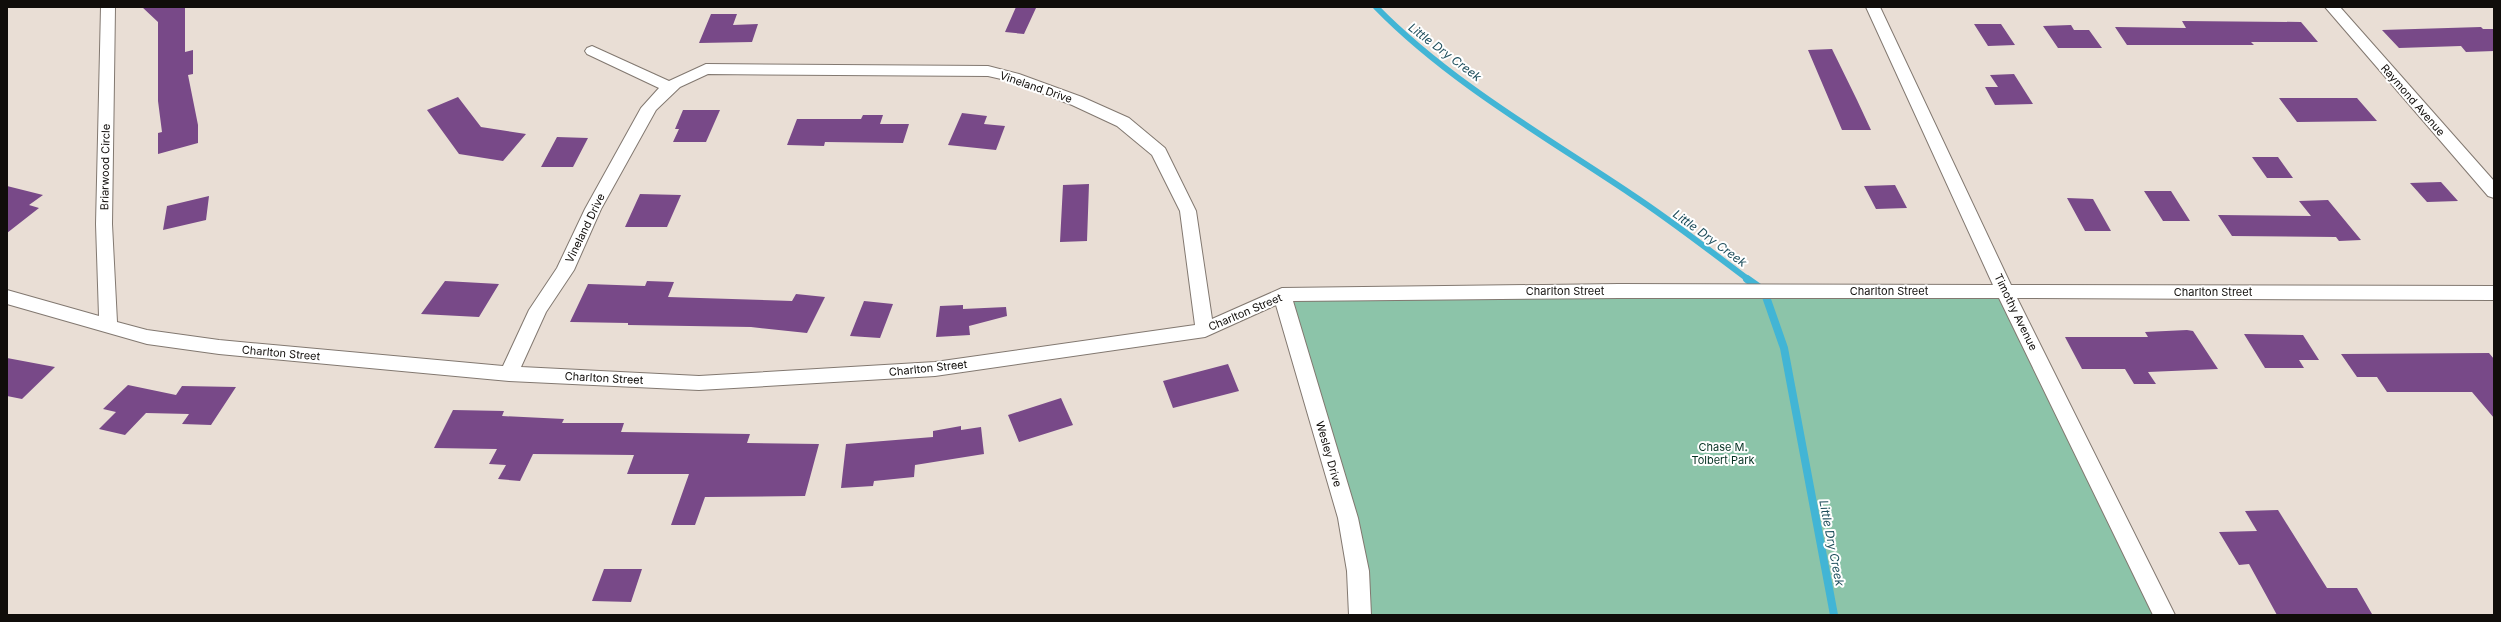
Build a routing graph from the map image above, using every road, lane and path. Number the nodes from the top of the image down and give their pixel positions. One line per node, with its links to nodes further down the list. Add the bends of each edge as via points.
1 (108, 7): 11 (street, Briarwood Circle, via 104,224)
2 (1873, 7): 7 (street, Timothy Avenue)
3 (2332, 7): 6 (street, Raymond Avenue)
4 (592, 51): 5 (street)
5 (669, 87): 12 (street, Vineland Drive, via 706,69 988,71 1014,77 1077,101 1122,122 1159,152 1188,211); 13 (street, Vineland Drive, via 658,96 645,114 593,209 565,270 538,310)
6 (2494, 192)
7 (2005, 292): 8 (street, Charlton Street); 9 (street, Charlton Street, via 1565,291); 15 (street, Timothy Avenue)
8 (2494, 293)
9 (1282, 295): 12 (street, Charlton Street); 14 (street, Wesley Drive, via 1348,518 1358,572)
10 (7, 297): 11 (street, Charlton Street)
11 (108, 326): 13 (street, Charlton Street, via 147,337 219,347)
12 (1206, 330): 13 (street, Charlton Street, via 935,370 746,382 699,383)
13 (510, 374)
14 (1360, 615)
15 (2164, 615)

